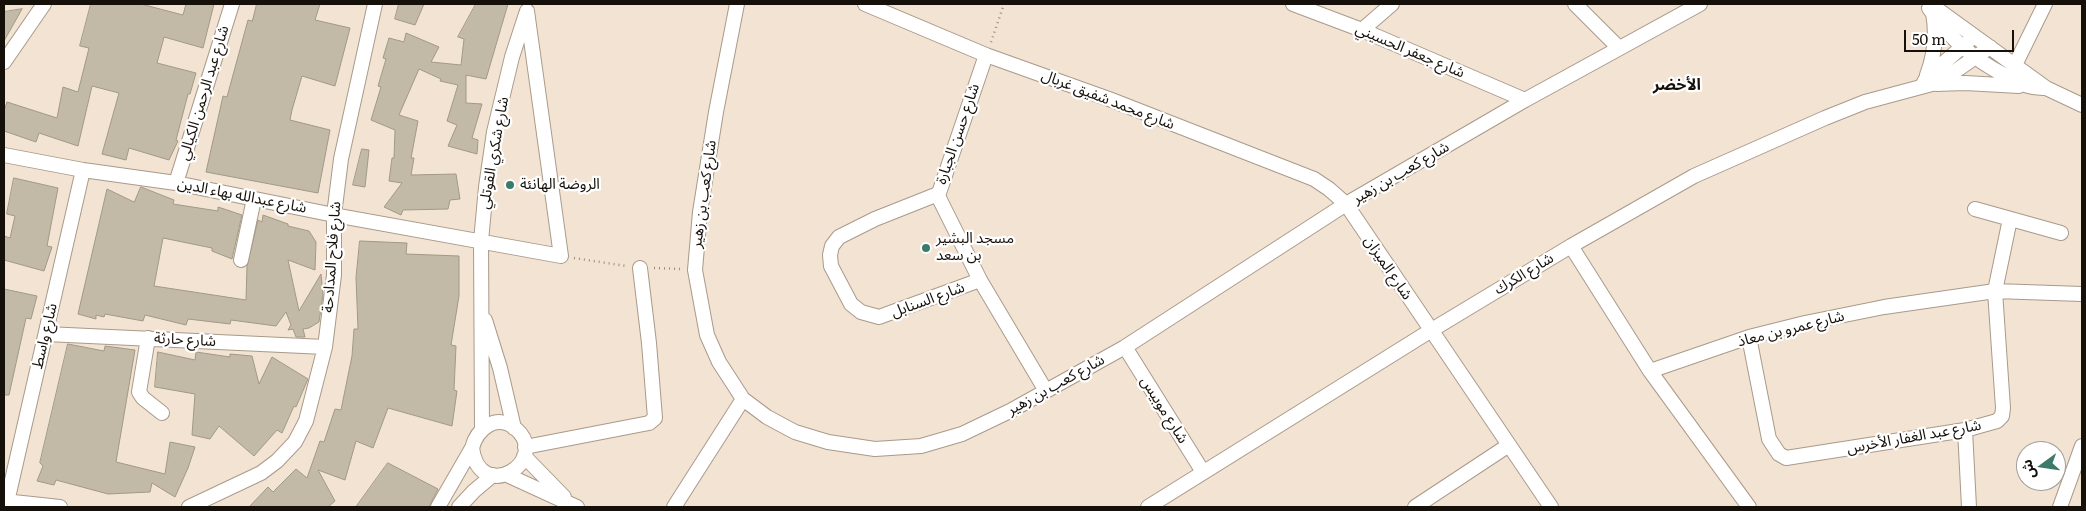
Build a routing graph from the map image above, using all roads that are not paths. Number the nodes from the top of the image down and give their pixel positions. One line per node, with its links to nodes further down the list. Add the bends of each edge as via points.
1 (44, 4): 20 (street)
2 (232, 4): 29 (street, شارع عبد الرحمن الكيالي)
3 (375, 4): 34 (street, شارع فلاح المدادحة, via 340,159)
4 (737, 4): 53 (street, شارع كعب بن زهير, via 702,194 695,270 708,335 719,362)
5 (865, 4): 18 (street, شارع محمد شفيق غربال)
6 (1293, 4): 13 (street, شارع جعفر الحسيني)
7 (1392, 4): 13 (street)
8 (1575, 4): 17 (street)
9 (1700, 4): 17 (street, شارع كعب بن زهير)
10 (2045, 4): 21 (street)
11 (528, 7): 37 (street, شارع شكري القوتلي, via 494,132); 37 (street, شارع عبدالله بهاء الدين, via 562,256)
12 (1930, 7): 14 (street); 15 (street); 22 (street, via 1936,37)
13 (1362, 30): 25 (street, شارع جعفر الحسيني)
14 (1975, 36): 15 (street, شارع الكرك); 16 (street)
15 (1962, 47): 19 (street); 22 (street, شارع الكرك)
16 (1990, 47): 19 (street, شارع الكرك); 21 (street)
17 (1619, 48): 25 (street, شارع كعب بن زهير)
18 (986, 55): 30 (street, شارع حسن الجبارة); 32 (street, شارع محمد شفيق غربال, via 1314,179)
19 (1974, 58): 22 (street, شارع الكرك); 23 (street)
20 (4, 62)
21 (2016, 65): 24 (street)
22 (1927, 82): 23 (street); 38 (street, شارع الكرك, via 1865,102 1763,144 1694,176)
23 (2027, 87): 24 (street)
24 (2046, 88): 26 (street)
25 (1526, 100): 32 (street, شارع كعب بن زهير)
26 (2082, 105)
27 (4, 155): 28 (street, شارع عبدالله بهاء الدين)
28 (83, 170): 29 (street, شارع عبدالله بهاء الدين); 46 (street, شارع واسط)
29 (176, 183): 31 (street, شارع عبدالله بهاء الدين)
30 (938, 194): 41 (street, شارع حسن الجبارة); 41 (street, شارع السنابل, via 840,237 832,246 831,266 851,304 861,312 879,317)
31 (254, 199): 34 (street, شارع عبدالله بهاء الدين); 39 (street)
32 (1346, 204): 45 (street, شارع الميزان); 49 (street, شارع كعب بن زهير)
33 (1975, 209): 35 (street)
34 (334, 215): 37 (street, شارع عبدالله بهاء الدين); 50 (street, شارع فلاح المدادحة, via 334,275)
35 (2010, 219): 36 (street); 42 (street, شارع عبد الغفار الأخرس)
36 (2061, 233)
37 (481, 240): 44 (street, شارع شكري القوتلي)
38 (1570, 246): 45 (street, شارع الكرك); 51 (street)
39 (241, 260)
40 (640, 268): 61 (street, via 655,418 649,423)
41 (980, 280): 52 (street, شارع حسن الجبارة)
42 (1995, 291): 43 (street, شارع عمرو بن معاذ); 47 (street, شارع عمرو بن معاذ, via 1884,307); 57 (street, شارع عبد الغفار الأخرس, via 2002,416 1997,421)
43 (2082, 294)
44 (481, 306): 55 (street, شارع شكري القوتلي); 56 (street, شارع شكري القوتلي)
45 (1430, 331): 58 (street, شارع الميزان); 62 (street, شارع الكرك)
46 (46, 334): 48 (street, شارع حارثة); 65 (street, شارع واسط)
47 (1749, 337): 51 (street, شارع عمرو بن معاذ); 57 (street, شارع عبد الغفار الأخرس, via 1770,439 1779,454 1786,458)
48 (148, 338): 50 (street, شارع حارثة); 54 (street, via 139,392)
49 (1125, 347): 52 (street, شارع كعب بن زهير); 62 (street, شارع موبيس)
50 (325, 348): 68 (street, شارع فلاح المدادحة, via 306,421 294,442 261,473)
51 (1650, 371): 75 (street)
52 (1046, 391): 53 (street, شارع كعب بن زهير, via 962,434 921,446 896,449 828,442 795,432)
53 (742, 400): 71 (street)
54 (162, 413)
55 (514, 428): 56 (street, via 498,423); 61 (street, via 522,436)
56 (482, 429): 60 (street)
57 (1965, 430): 76 (street)
58 (1509, 444): 73 (street); 74 (street, شارع الميزان)
59 (2082, 446): 77 (street)
60 (472, 448): 63 (street, via 478,466); 69 (street)
61 (525, 452): 64 (street, via 521,464); 66 (street)
62 (1203, 472): 72 (street, شارع الكرك)
63 (493, 475): 64 (street); 70 (street)
64 (507, 475): 66 (street)
65 (5, 501): 67 (street)
66 (575, 506)
67 (60, 507)
68 (189, 507)
69 (438, 507)
70 (459, 507)
71 (674, 507)
72 (1148, 507)
73 (1415, 507)
74 (1551, 507)
75 (1749, 507)
76 (1970, 507)
77 (2060, 507)

